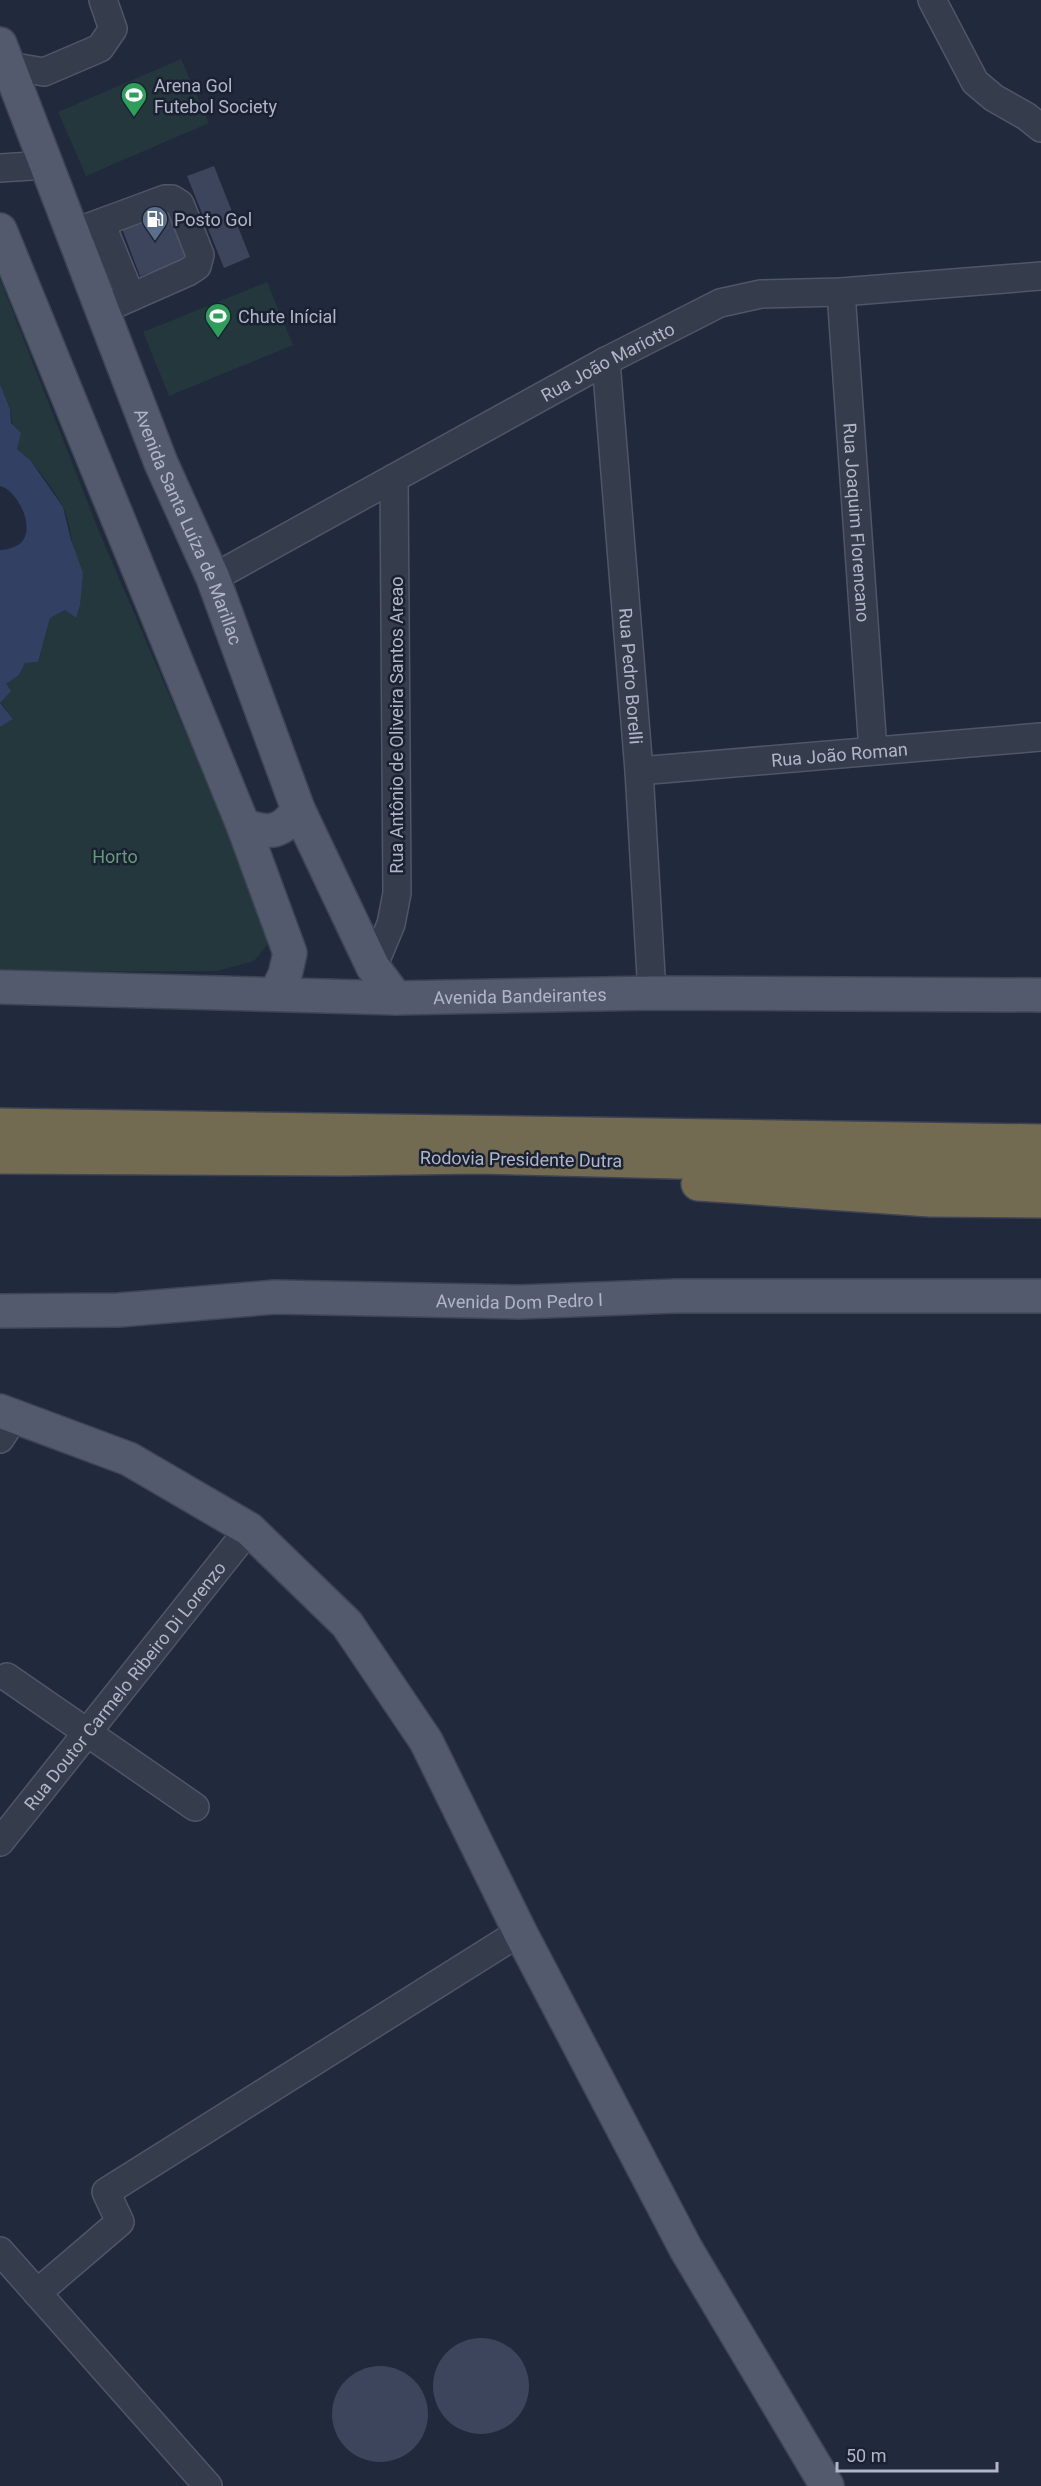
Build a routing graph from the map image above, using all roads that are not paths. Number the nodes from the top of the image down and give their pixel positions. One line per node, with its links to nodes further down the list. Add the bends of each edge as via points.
1 (103, 0): 3 (street, via 113,29 100,48 44,72)
2 (932, 0): 4 (street, via 975,82)
3 (5, 55): 5 (main road, Avenida Santa Luíza de Marillac)
4 (1041, 128)
5 (47, 165): 6 (street); 7 (main road, Avenida Santa Luíza de Marillac)
6 (0, 168)
7 (87, 228): 11 (street); 11 (street, via 165,199 180,204 200,255 197,266); 12 (main road, Avenida Santa Luíza de Marillac)
8 (0, 230): 20 (main road)
9 (1041, 276): 10 (street, Rua João Mariotto)
10 (841, 292): 13 (street, Rua João Mariotto, via 761,294 720,303); 17 (street, Rua Joaquim Florencano)
11 (131, 297): 12 (street)
12 (102, 310): 15 (main road, Avenida Santa Luíza de Marillac, via 161,463)
13 (606, 361): 14 (street, Rua João Mariotto); 18 (street, Rua Pedro Borelli)
14 (394, 478): 15 (street, Rua João Mariotto); 21 (street, Rua Antônio de Oliveira Santos Areao, via 397,893 391,924)
15 (213, 578): 19 (main road, Avenida Santa Luíza de Marillac)
16 (1041, 737): 17 (street, Rua João Roman)
17 (873, 751): 18 (street, Rua João Roman)
18 (639, 771): 24 (street, Rua Pedro Borelli)
19 (298, 808): 20 (main road, via 290,821 276,831); 21 (main road, Avenida Santa Luíza de Marillac)
20 (243, 825): 23 (main road, via 290,953)
21 (373, 967): 26 (main road, Avenida Santa Luíza de Marillac)
22 (0, 987): 23 (main road, Avenida Bandeirantes)
23 (276, 993): 26 (main road, Avenida Bandeirantes)
24 (652, 993): 25 (main road, Avenida Bandeirantes); 26 (main road, Avenida Bandeirantes)
25 (1041, 995)
26 (396, 998)
27 (0, 1125): 28 (highway, Rodovia Presidente Dutra)
28 (1041, 1141)
29 (0, 1158): 30 (highway, Rodovia Presidente Dutra)
30 (343, 1159): 31 (highway, Rodovia Presidente Dutra, via 477,1157); 32 (highway, via 930,1200)
31 (1041, 1171)
32 (1041, 1201)
33 (1041, 1296): 34 (main road, Avenida Dom Pedro I, via 676,1296 519,1302 274,1297 119,1310)
34 (0, 1311)
35 (5, 1422): 36 (main road, via 129,1459)
36 (249, 1529): 38 (street, Rua Doutor Carmelo Ribeiro Di Lorenzo); 41 (main road, via 347,1624 426,1740)
37 (7, 1677): 38 (street)
38 (87, 1731): 39 (street); 40 (street, Rua Doutor Carmelo Ribeiro Di Lorenzo)
39 (195, 1807)
40 (0, 1842)
41 (520, 1932): 43 (street, via 106,2192 120,2222); 45 (main road, via 686,2249)
42 (0, 2251): 43 (street)
43 (38, 2293): 44 (street)
44 (208, 2486)
45 (827, 2486)

